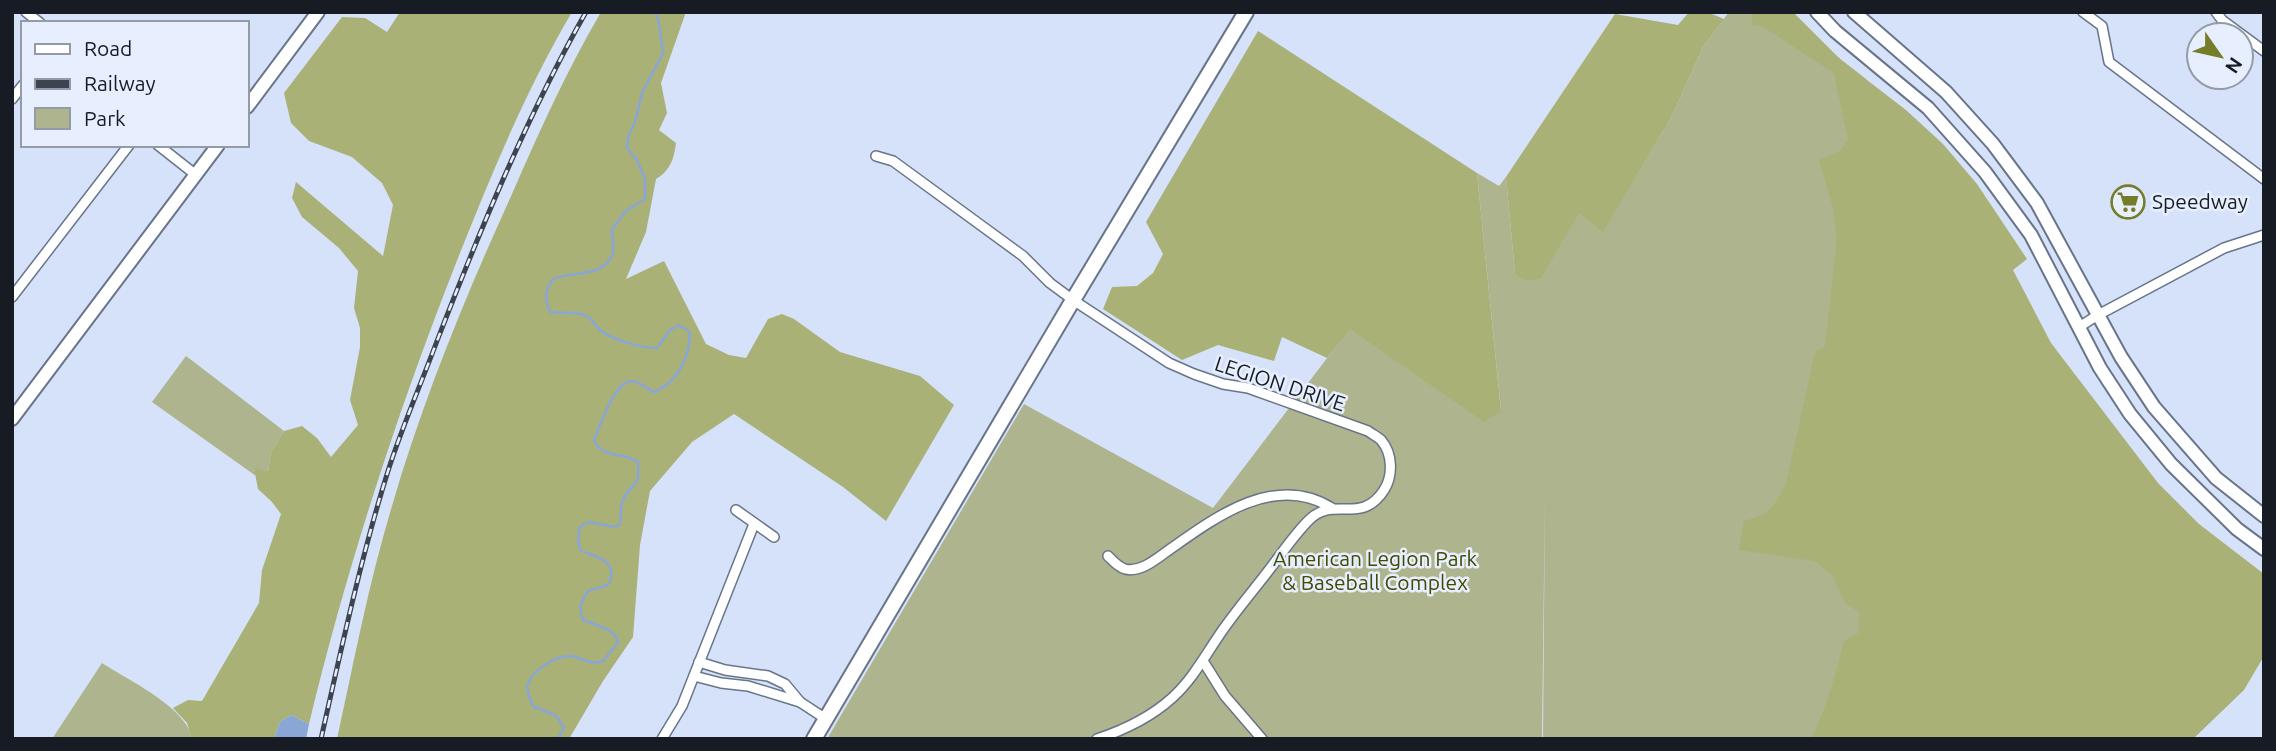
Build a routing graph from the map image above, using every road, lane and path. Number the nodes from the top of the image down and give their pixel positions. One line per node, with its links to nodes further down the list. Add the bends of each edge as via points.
1 (318, 12): 8 (main road)
2 (1246, 12): 17 (main road)
3 (1817, 12): 19 (main road, via 1928,108 1984,172 2031,235)
4 (1854, 12): 18 (main road, via 1946,92 1993,144 2037,203)
5 (2083, 12): 14 (street, via 2102,26 2109,62)
6 (2222, 15): 7 (street)
7 (2264, 51)
8 (248, 106)
9 (127, 147): 16 (street)
10 (161, 147): 13 (street)
11 (217, 147): 13 (main road)
12 (876, 156): 17 (street, via 893,161 954,205)
13 (196, 175): 20 (main road)
14 (2264, 179)
15 (2264, 235): 18 (street, via 2224,248)
16 (12, 297)
17 (1073, 300): 21 (street, LEGION DRIVE, via 1169,363 1368,431 1381,440 1389,453 1391,474 1385,489 1374,503 1359,510); 32 (main road)
18 (2098, 315): 19 (street); 23 (main road, via 2154,407 2216,478)
19 (2079, 327): 26 (main road, via 2130,414 2163,454 2237,529)
20 (12, 419)
21 (1332, 509): 27 (street, via 1306,497 1270,496 1229,510 1148,565 1125,569); 28 (street, via 1317,513 1295,536)
22 (736, 510): 24 (street)
23 (2264, 516)
24 (754, 524): 25 (street); 29 (street)
25 (774, 537)
26 (2264, 549)
27 (1108, 556)
28 (1203, 661): 35 (street, via 1171,699 1150,715); 36 (street, via 1225,696)
29 (699, 662): 30 (street); 31 (street, via 768,676 785,684)
30 (694, 676): 31 (street); 33 (street)
31 (800, 702): 32 (street)
32 (826, 719): 34 (main road)
33 (662, 739)
34 (814, 739)
35 (1097, 739)
36 (1262, 739)

